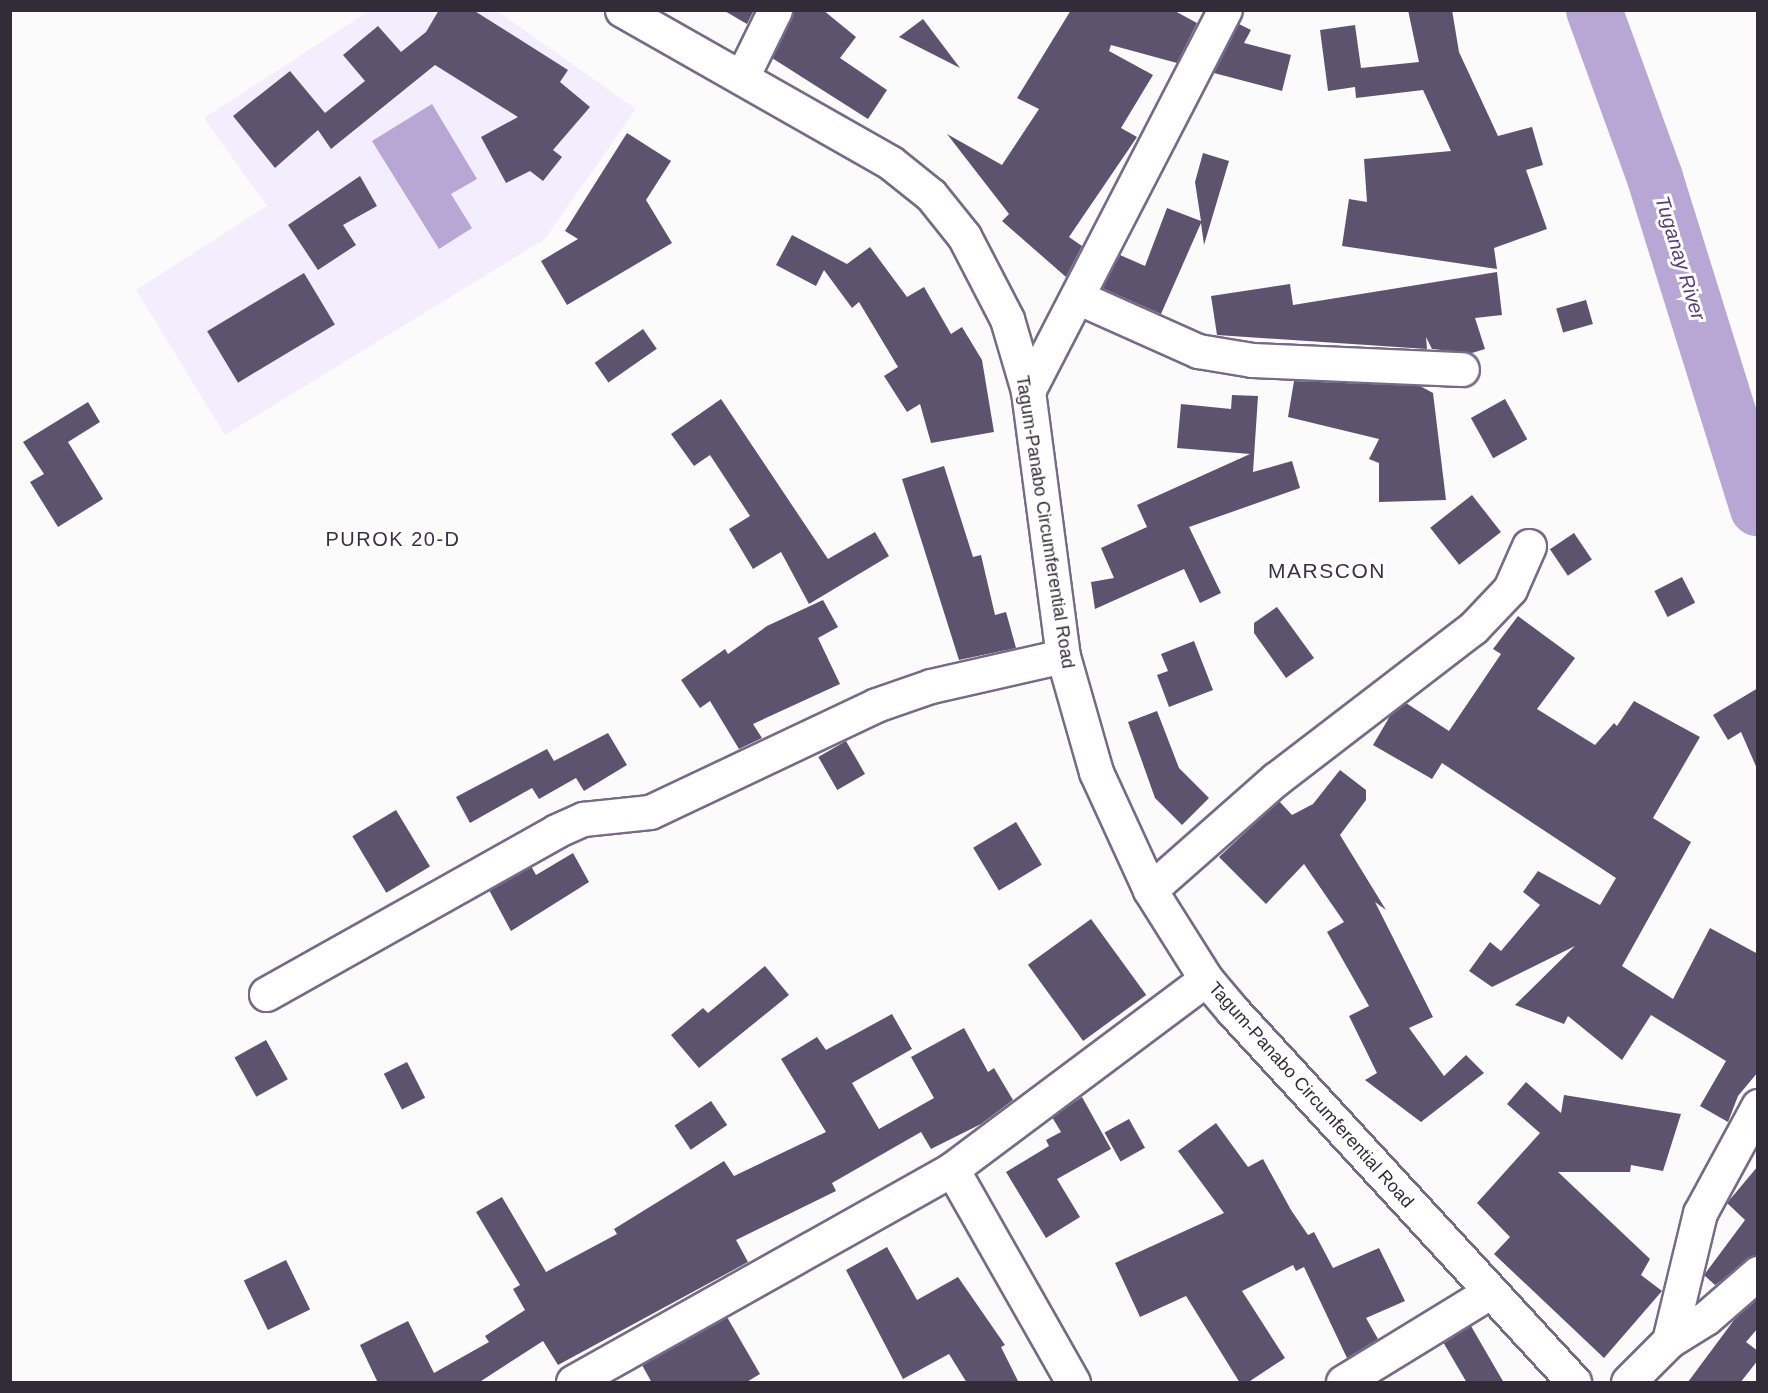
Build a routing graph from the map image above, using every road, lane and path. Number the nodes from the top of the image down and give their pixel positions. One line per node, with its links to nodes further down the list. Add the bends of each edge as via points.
1 (622, 10): 4 (street, Tagum-Panabo Circumferential Road)
2 (775, 10): 4 (street)
3 (1225, 10): 5 (street)
4 (742, 77): 7 (street, Tagum-Panabo Circumferential Road, via 843,132 931,195 989,277)
5 (1077, 297): 6 (street, via 1198,351 1252,360); 7 (street)
6 (1462, 369)
7 (1028, 391): 9 (street, Tagum-Panabo Circumferential Road)
8 (1529, 546): 10 (street, via 1510,589 1473,628 1276,779)
9 (1063, 656): 10 (street, Tagum-Panabo Circumferential Road, via 1096,772); 12 (street, via 931,686 876,705 650,812 584,819)
10 (1150, 890): 11 (street, Tagum-Panabo Circumferential Road)
11 (1206, 979): 14 (street); 16 (street, Tagum-Panabo Circumferential Road)
12 (266, 994)
13 (1758, 1106): 17 (street, via 1700,1213)
14 (952, 1169): 18 (street); 19 (street)
15 (1758, 1273): 17 (street, via 1734,1297)
16 (1490, 1292): 20 (street); 21 (street, Tagum-Panabo Circumferential Road)
17 (1669, 1341): 22 (street)
18 (573, 1383)
19 (1073, 1383)
20 (1343, 1383)
21 (1574, 1383)
22 (1628, 1383)

